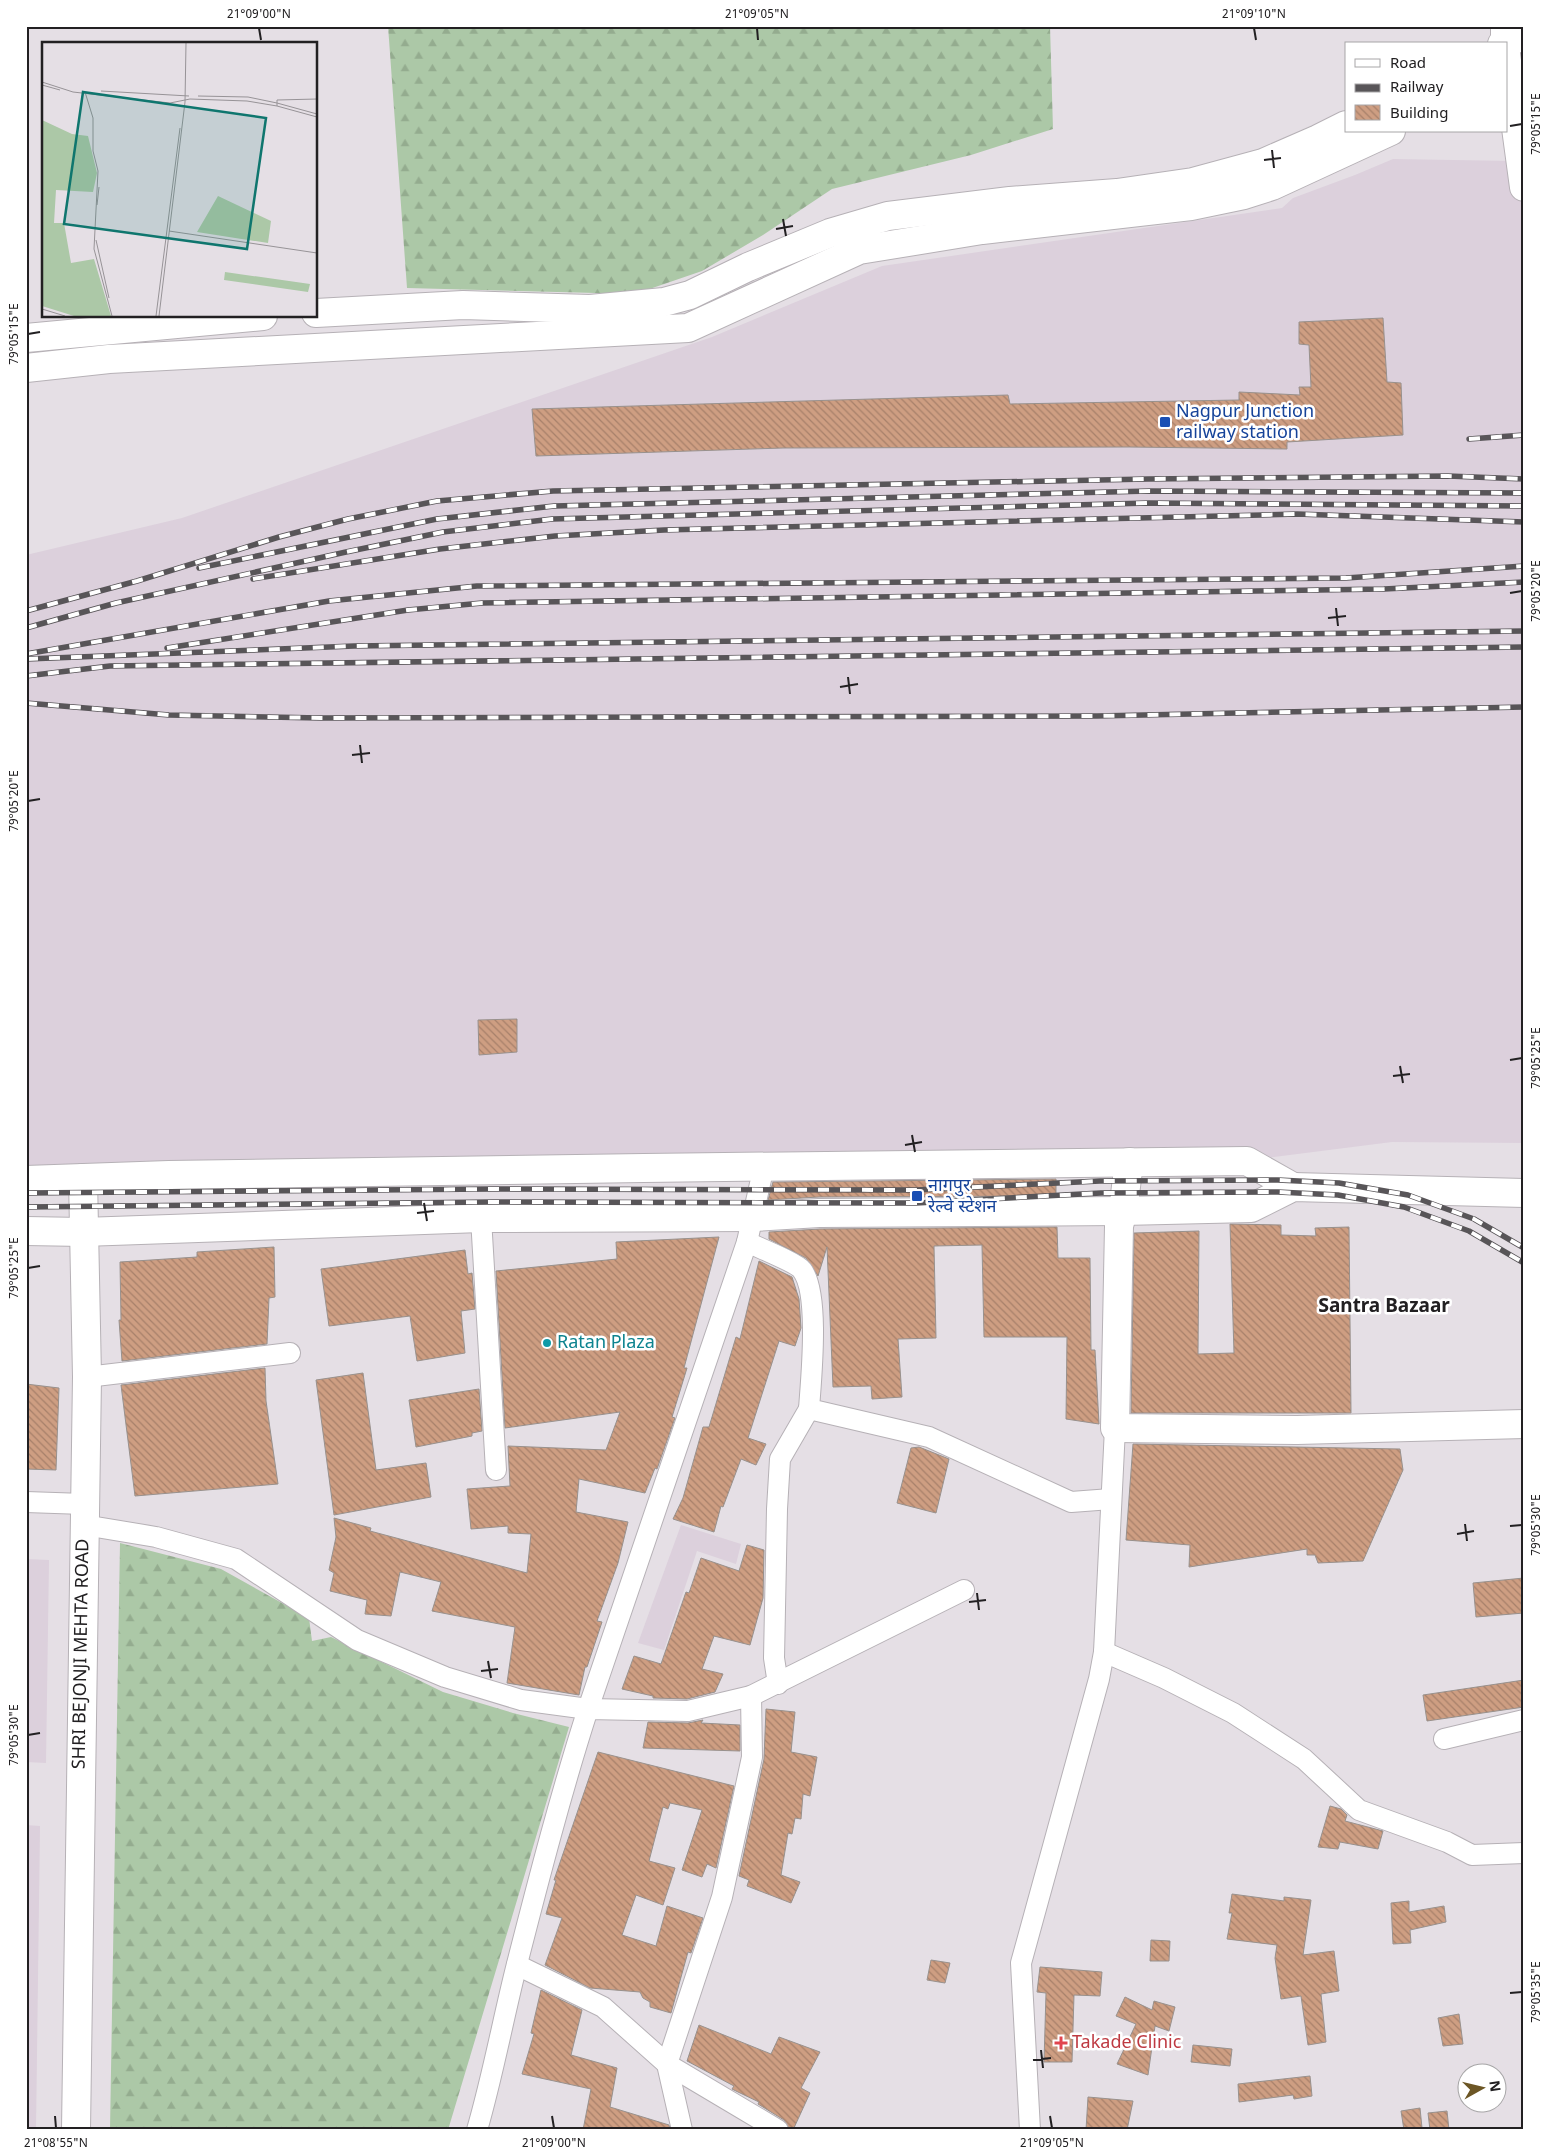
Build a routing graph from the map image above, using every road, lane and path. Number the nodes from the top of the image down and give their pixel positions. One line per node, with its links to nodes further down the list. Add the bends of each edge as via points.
1 (1510, 52): 4 (main road)
2 (1345, 125): 5 (main road, via 1318,140 1263,163 1193,182 1117,193 1010,201 888,216 830,233 690,295 664,302 590,309 463,305)
3 (1389, 132): 8 (main road, via 1272,186 1244,195 1190,206 982,230 859,250 688,328 109,359)
4 (1524, 187)
5 (318, 313)
6 (241, 318): 7 (main road)
7 (26, 338)
8 (26, 368)
9 (1129, 1162): 10 (main road); 13 (main road, via 1247,1161); 15 (main road)
10 (764, 1166): 11 (main road); 17 (street)
11 (83, 1178): 12 (main road); 19 (main road, SHRI BEJONJI MEHTA ROAD)
12 (26, 1180)
13 (1292, 1187): 14 (main road); 15 (main road, via 1251,1208)
14 (1524, 1193)
15 (1123, 1211): 17 (main road, via 818,1213); 24 (main road, via 1119,1226)
16 (481, 1218): 17 (main road); 19 (main road); 25 (street)
17 (751, 1230): 22 (street, via 801,1268 807,1280 811,1297 812,1357); 33 (street)
18 (26, 1231): 19 (main road)
19 (83, 1232): 21 (main road, SHRI BEJONJI MEHTA ROAD)
20 (290, 1353): 21 (street)
21 (86, 1377): 28 (main road, SHRI BEJONJI MEHTA ROAD)
22 (809, 1409): 26 (street, via 929,1438 1071,1502); 31 (street, via 780,1459 774,1658)
23 (1524, 1424): 24 (main road, via 1297,1430)
24 (1115, 1428): 26 (street)
25 (496, 1470)
26 (1111, 1499): 30 (street)
27 (26, 1502): 28 (street)
28 (84, 1514): 33 (street, via 236,1559 357,1640 445,1677 522,1700); 39 (main road, SHRI BEJONJI MEHTA ROAD)
29 (964, 1590): 31 (street)
30 (1104, 1652): 36 (street, via 1232,1713 1304,1759 1359,1810 1447,1842 1472,1855); 43 (street, via 1022,1963)
31 (778, 1684): 32 (street)
32 (751, 1696): 33 (street, via 688,1711); 38 (street, via 752,1757 722,1896)
33 (588, 1709): 37 (street, via 558,1803)
34 (1524, 1720): 35 (street)
35 (1444, 1739)
36 (1524, 1853)
37 (517, 1965): 38 (street, via 603,2007); 40 (street)
38 (667, 2064): 41 (street); 42 (street)
39 (76, 2130)
40 (477, 2130)
41 (682, 2130)
42 (778, 2130)
43 (1030, 2130)

